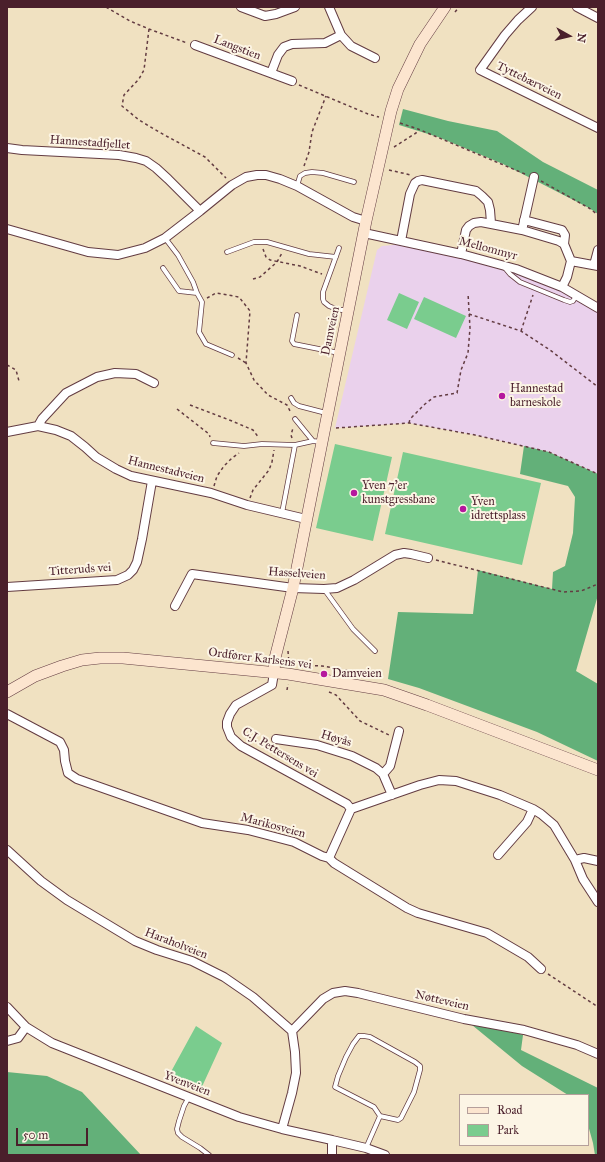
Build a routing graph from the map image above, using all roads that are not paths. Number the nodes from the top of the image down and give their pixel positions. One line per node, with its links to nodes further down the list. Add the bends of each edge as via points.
1 (241, 7): 2 (street, via 265,16)
2 (295, 7)
3 (329, 7): 8 (street)
4 (532, 7): 13 (street, Tyttebærveien, via 505,35 480,70)
5 (577, 7): 7 (street)
6 (450, 10): 19 (street, Damveien, via 420,44 398,89)
7 (597, 15)
8 (341, 36): 10 (street, via 351,46); 11 (street, Langstien, via 325,43 292,44 284,47)
9 (195, 45): 11 (street, Langstien)
10 (374, 58)
11 (271, 73): 12 (street, Langstien)
12 (292, 81)
13 (598, 128)
14 (7, 148): 18 (street, Hannestadfjellet, via 118,155 146,161)
15 (534, 177): 20 (street)
16 (354, 182): 17 (lane, via 312,172 300,176)
17 (297, 186): 18 (street, via 266,175 246,177); 19 (street, via 353,217)
18 (200, 211): 25 (street)
19 (366, 220): 24 (street, Damveien)
20 (524, 220): 23 (street); 27 (street, via 562,230 565,235)
21 (491, 224): 23 (street); 26 (street, via 488,202 476,191 418,180 410,194); 31 (street, via 481,222 469,226)
22 (7, 229): 25 (street, via 99,254 130,252 145,248)
23 (522, 230): 27 (street)
24 (364, 233): 26 (street, Mellommyr); 41 (street, Damveien)
25 (164, 238): 38 (lane, via 178,255)
26 (401, 241): 31 (street, Mellommyr)
27 (564, 244): 33 (street)
28 (339, 248): 32 (lane)
29 (598, 250): 35 (street)
30 (227, 252): 32 (lane, via 254,242 267,242 309,254)
31 (461, 254): 34 (street, Mellommyr)
32 (336, 257): 41 (lane, via 323,292 323,299 336,309)
33 (571, 261): 35 (street); 37 (street)
34 (504, 266): 37 (street, Mellommyr); 39 (lane, via 520,282 570,302)
35 (596, 266)
36 (163, 268): 38 (lane, via 179,291)
37 (562, 287): 39 (street, Mellommyr)
38 (196, 293): 44 (lane, via 202,302 199,332 206,344)
39 (576, 296): 40 (street, Mellommyr)
40 (598, 308)
41 (348, 311): 43 (street, Damveien)
42 (297, 315): 43 (lane, via 292,341 294,344)
43 (339, 353): 47 (street, Damveien)
44 (232, 355)
45 (154, 383): 49 (street, via 136,374 115,373 97,376 66,393)
46 (291, 398): 47 (lane, via 300,406)
47 (328, 413): 51 (street, Damveien, via 325,428)
48 (295, 419): 51 (lane)
49 (38, 426): 50 (street, Hannestadveien); 54 (street, Hannestadveien, via 71,436 96,458 131,476)
50 (7, 432)
51 (317, 441): 53 (lane); 56 (street, Damveien)
52 (212, 443): 53 (lane, via 244,446)
53 (295, 444): 55 (lane)
54 (152, 481): 55 (street, Hannestadveien, via 211,493); 58 (street, Titteruds vei, via 137,562 128,575 117,580)
55 (282, 514): 56 (street, Hannestadveien)
56 (306, 519): 59 (street, Damveien)
57 (428, 558): 60 (street, Hasselveien, via 404,553 395,555 354,580 337,588)
58 (7, 587)
59 (293, 588): 60 (street, Hasselveien); 61 (street, Hasselveien, via 192,574); 63 (street, Damveien, via 275,658)
60 (324, 589): 62 (lane, via 353,628)
61 (175, 606)
62 (375, 651)
63 (274, 673): 64 (street, Ordfører Karlsens vei, via 100,658 62,666 35,676); 68 (street, Ordfører Karlsens vei, via 384,690); 71 (street, C.J. Pettersens vei, via 272,685 236,705 227,722 231,737 241,746 347,804)
64 (7, 692)
65 (7, 714): 75 (street, Marikosveien, via 60,742 68,773 77,779 202,823 248,830 294,842)
66 (398, 735): 69 (street, via 390,766)
67 (276, 738): 69 (street, Høyås, via 317,745 352,756)
68 (598, 770)
69 (383, 774): 70 (street)
70 (392, 795): 71 (street); 72 (street, via 439,780 456,780)
71 (351, 809): 75 (street)
72 (534, 809): 74 (street, via 527,822); 76 (street, via 554,825)
73 (7, 850): 82 (street, Haraholveien, via 66,900 135,941 192,961 224,977 253,997)
74 (498, 855)
75 (329, 858): 79 (street, Marikosveien, via 407,908 487,933 528,957)
76 (575, 860): 77 (street); 78 (street, via 583,879)
77 (598, 860)
78 (598, 902)
79 (541, 969)
80 (7, 1007): 81 (street, Yvenveien)
81 (26, 1028): 83 (street, via 18,1038); 85 (street, Yvenveien, via 52,1043)
82 (292, 1031): 84 (street, Nøtteveien, via 323,999 333,992 345,991 464,1019 524,1030); 87 (street, via 296,1073)
83 (7, 1041)
84 (598, 1054)
85 (189, 1097): 87 (street, Yvenveien, via 239,1117); 90 (lane, via 179,1121 178,1133)
86 (380, 1116): 86 (lane, via 395,1120 401,1118 414,1092 420,1068 415,1062 394,1050 370,1037 361,1036 346,1057 336,1087 374,1107); 89 (lane)
87 (282, 1129): 88 (street, Yvenveien)
88 (332, 1140): 89 (street, Yvenveien); 91 (street)
89 (366, 1148): 92 (street, Yvenveien)
90 (209, 1155)
91 (332, 1155)
92 (384, 1155)

